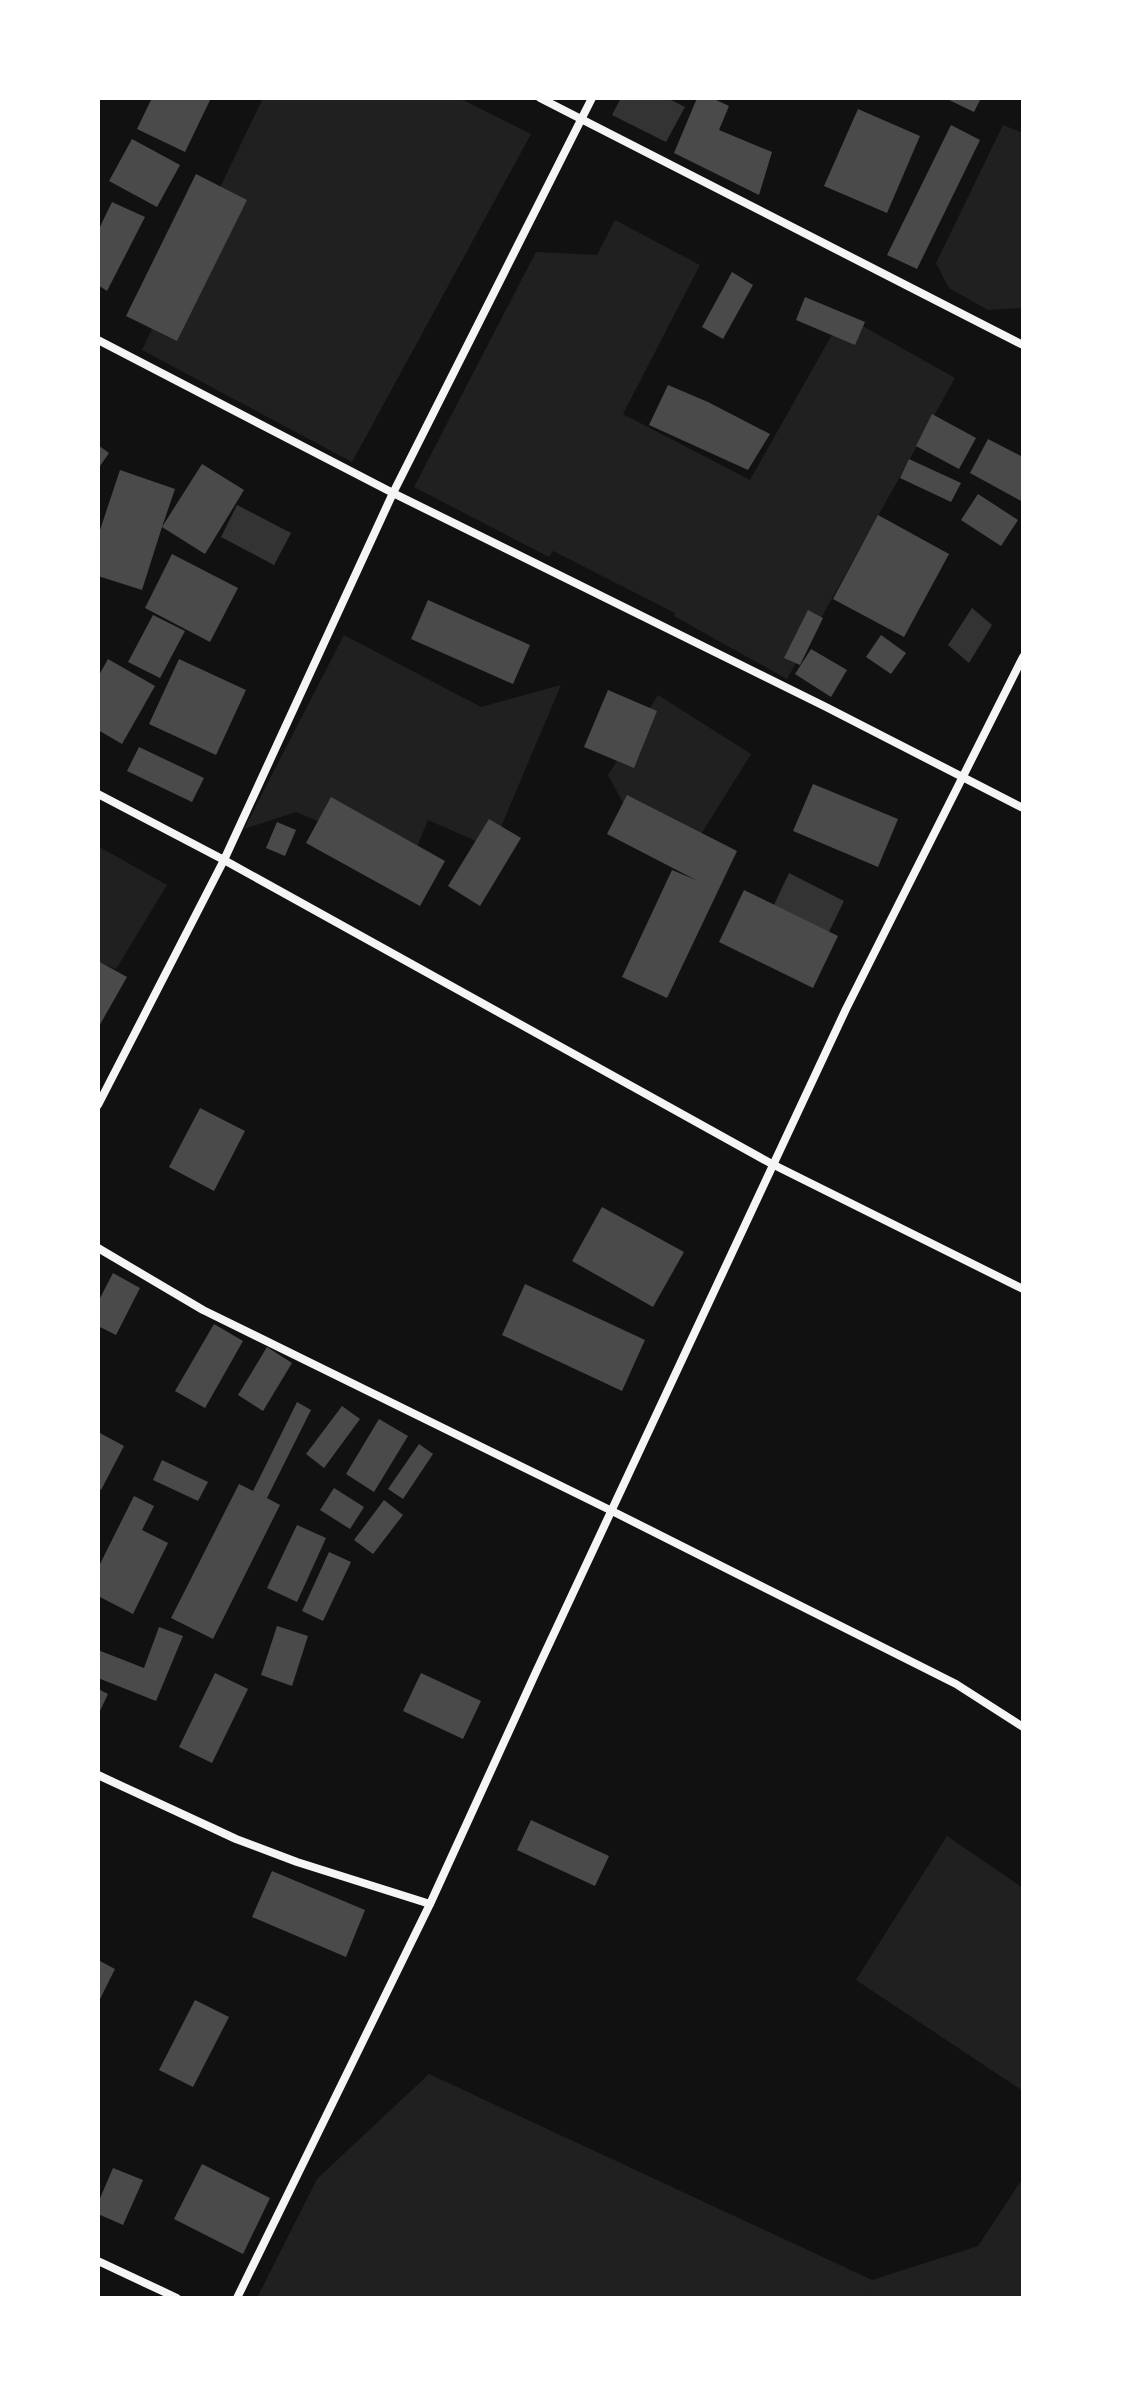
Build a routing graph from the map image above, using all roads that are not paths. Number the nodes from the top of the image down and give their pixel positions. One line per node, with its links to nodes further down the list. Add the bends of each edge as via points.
1 (540, 98): 3 (street)
2 (592, 98): 3 (street)
3 (582, 118): 5 (street); 6 (street)
4 (98, 340): 6 (street)
5 (1023, 345)
6 (393, 493): 8 (street); 11 (street)
7 (1023, 657): 8 (street)
8 (963, 776): 10 (street); 13 (street)
9 (98, 794): 11 (street)
10 (1023, 808)
11 (224, 860): 12 (street); 13 (street)
12 (98, 1105)
13 (772, 1164): 15 (street); 16 (street)
14 (98, 1248): 16 (street, via 203,1310)
15 (1023, 1289)
16 (612, 1511): 17 (street, via 956,1684); 19 (street)
17 (1023, 1727)
18 (98, 1775): 19 (street, via 236,1839)
19 (430, 1904): 22 (street)
20 (98, 2261): 21 (street)
21 (177, 2298)
22 (237, 2298)

